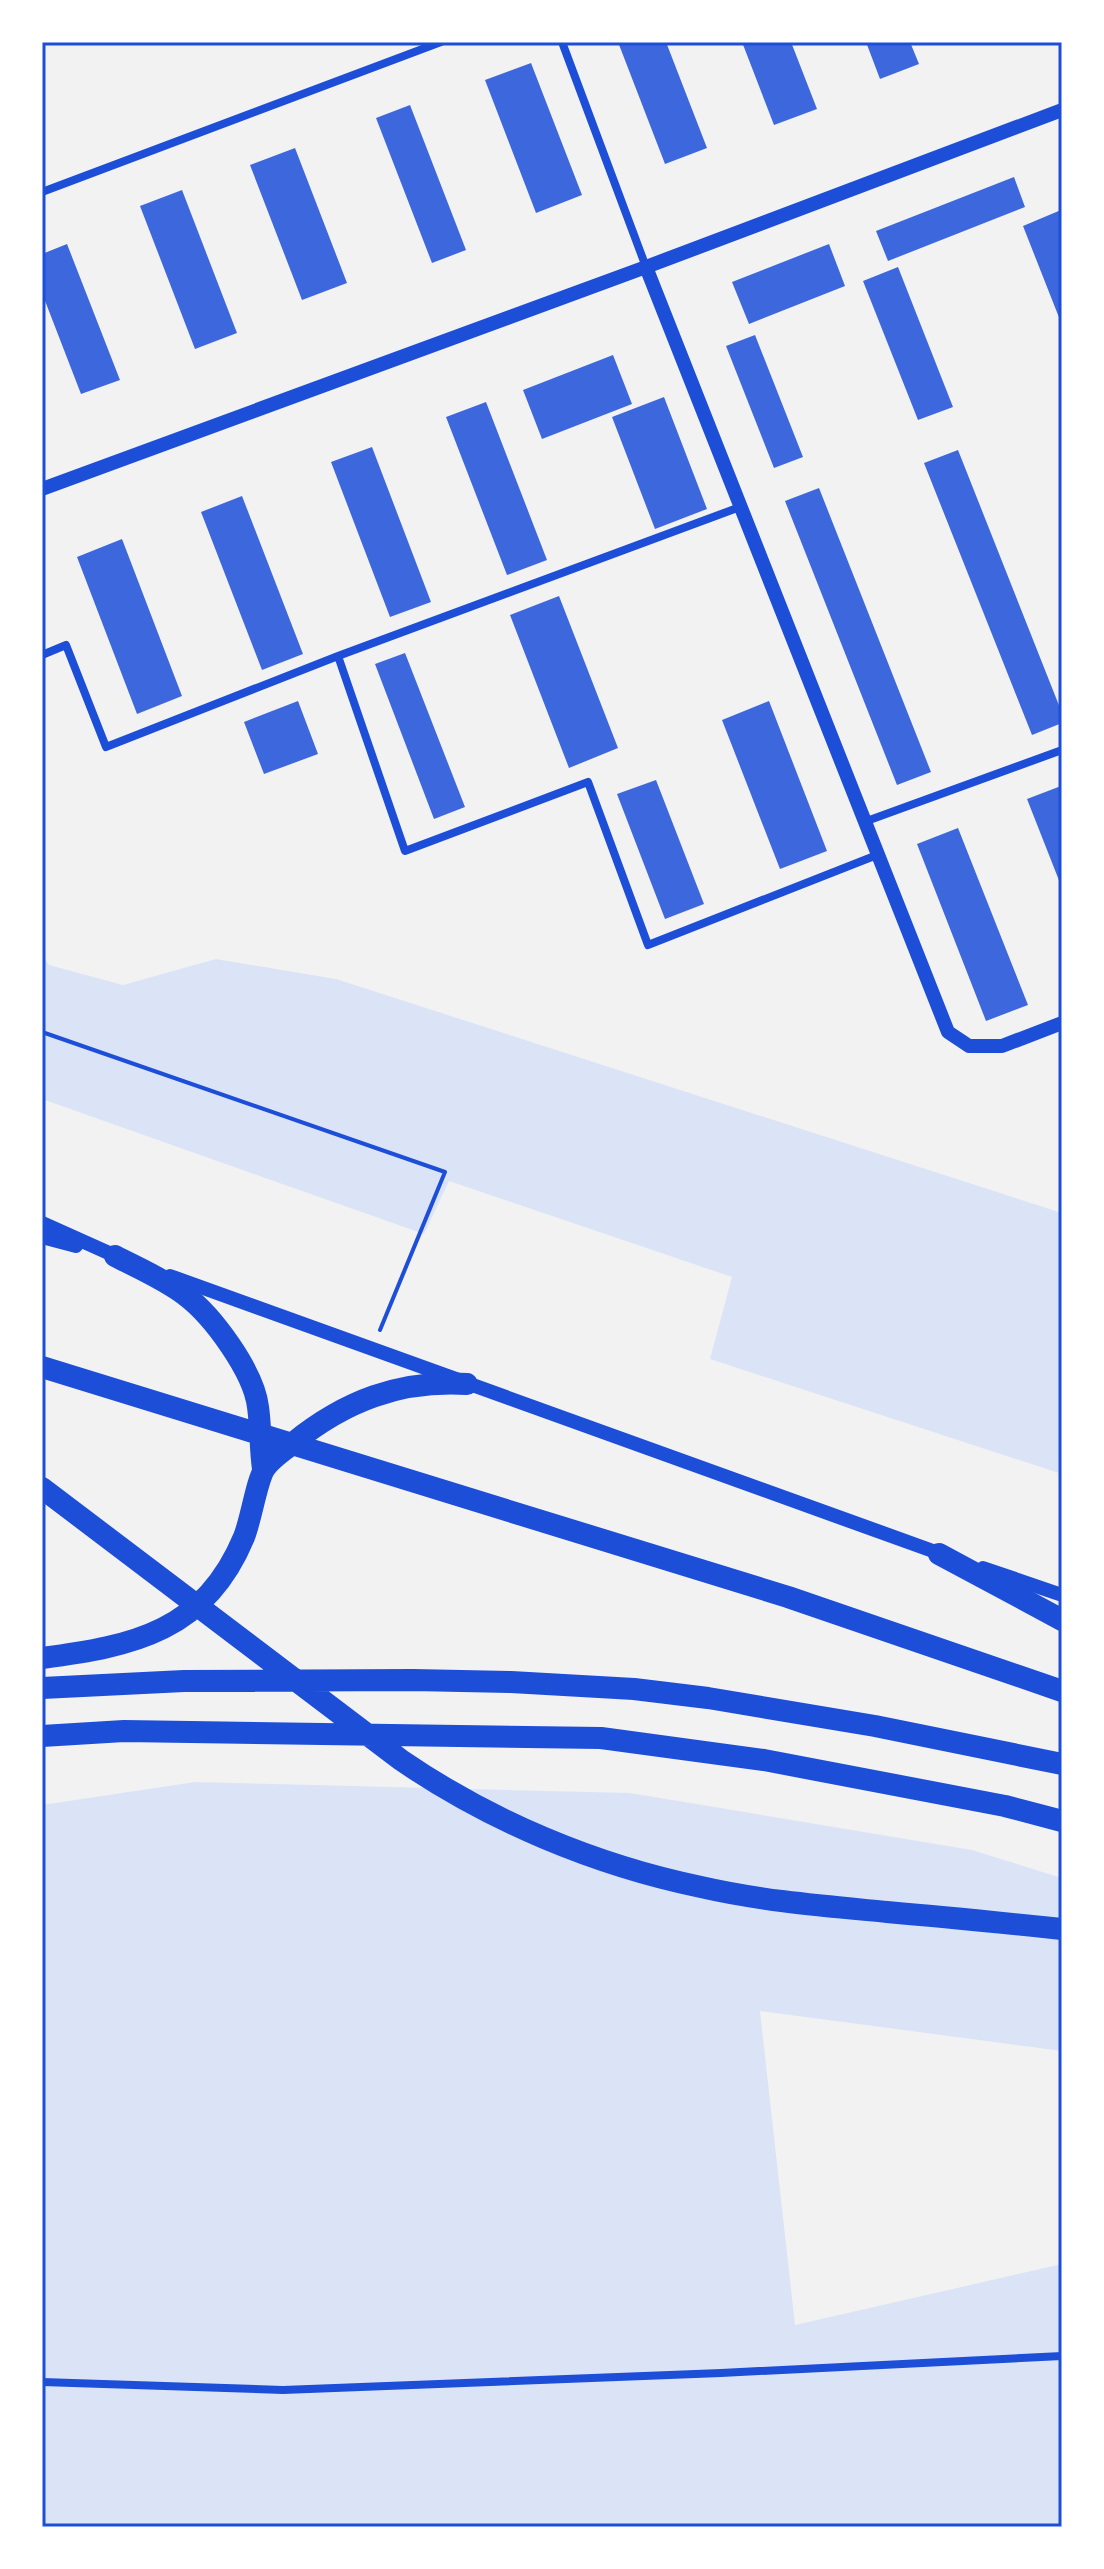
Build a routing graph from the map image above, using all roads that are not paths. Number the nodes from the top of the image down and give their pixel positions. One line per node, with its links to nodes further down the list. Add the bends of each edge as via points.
1 (441, 42): 4 (street)
2 (562, 42): 5 (street)
3 (1062, 110): 5 (street)
4 (42, 192)
5 (646, 267): 6 (street); 7 (street)
6 (42, 489)
7 (740, 507): 9 (street); 11 (street)
8 (42, 655): 9 (street, via 66,645 106,747)
9 (338, 656): 12 (street, via 405,851 588,782 648,945)
10 (1062, 750): 11 (street)
11 (864, 822): 12 (street)
12 (877, 855): 13 (street, via 948,1032 969,1046 1002,1046)
13 (1062, 1023)
14 (42, 1223): 16 (street)
15 (42, 1237): 16 (street)
16 (115, 1256): 18 (street); 19 (highway, via 188,1297 234,1350 258,1406)
17 (42, 1367): 26 (highway, via 788,1597)
18 (467, 1384): 19 (highway, via 419,1385 345,1407); 21 (street)
19 (263, 1469): 24 (highway, via 236,1556 227,1574 193,1610 125,1644)
20 (42, 1488): 30 (highway, via 401,1760 474,1805 570,1848 733,1894)
21 (939, 1554): 22 (street); 23 (highway)
22 (1062, 1595)
23 (1062, 1620)
24 (42, 1658)
25 (42, 1688): 28 (highway, via 413,1680 634,1689 875,1726)
26 (1062, 1691)
27 (42, 1736): 29 (highway, via 138,1731 601,1738 764,1760)
28 (1062, 1764)
29 (1062, 1821)
30 (1062, 1929)
31 (1062, 2356): 32 (street, via 283,2390)
32 (42, 2382)

